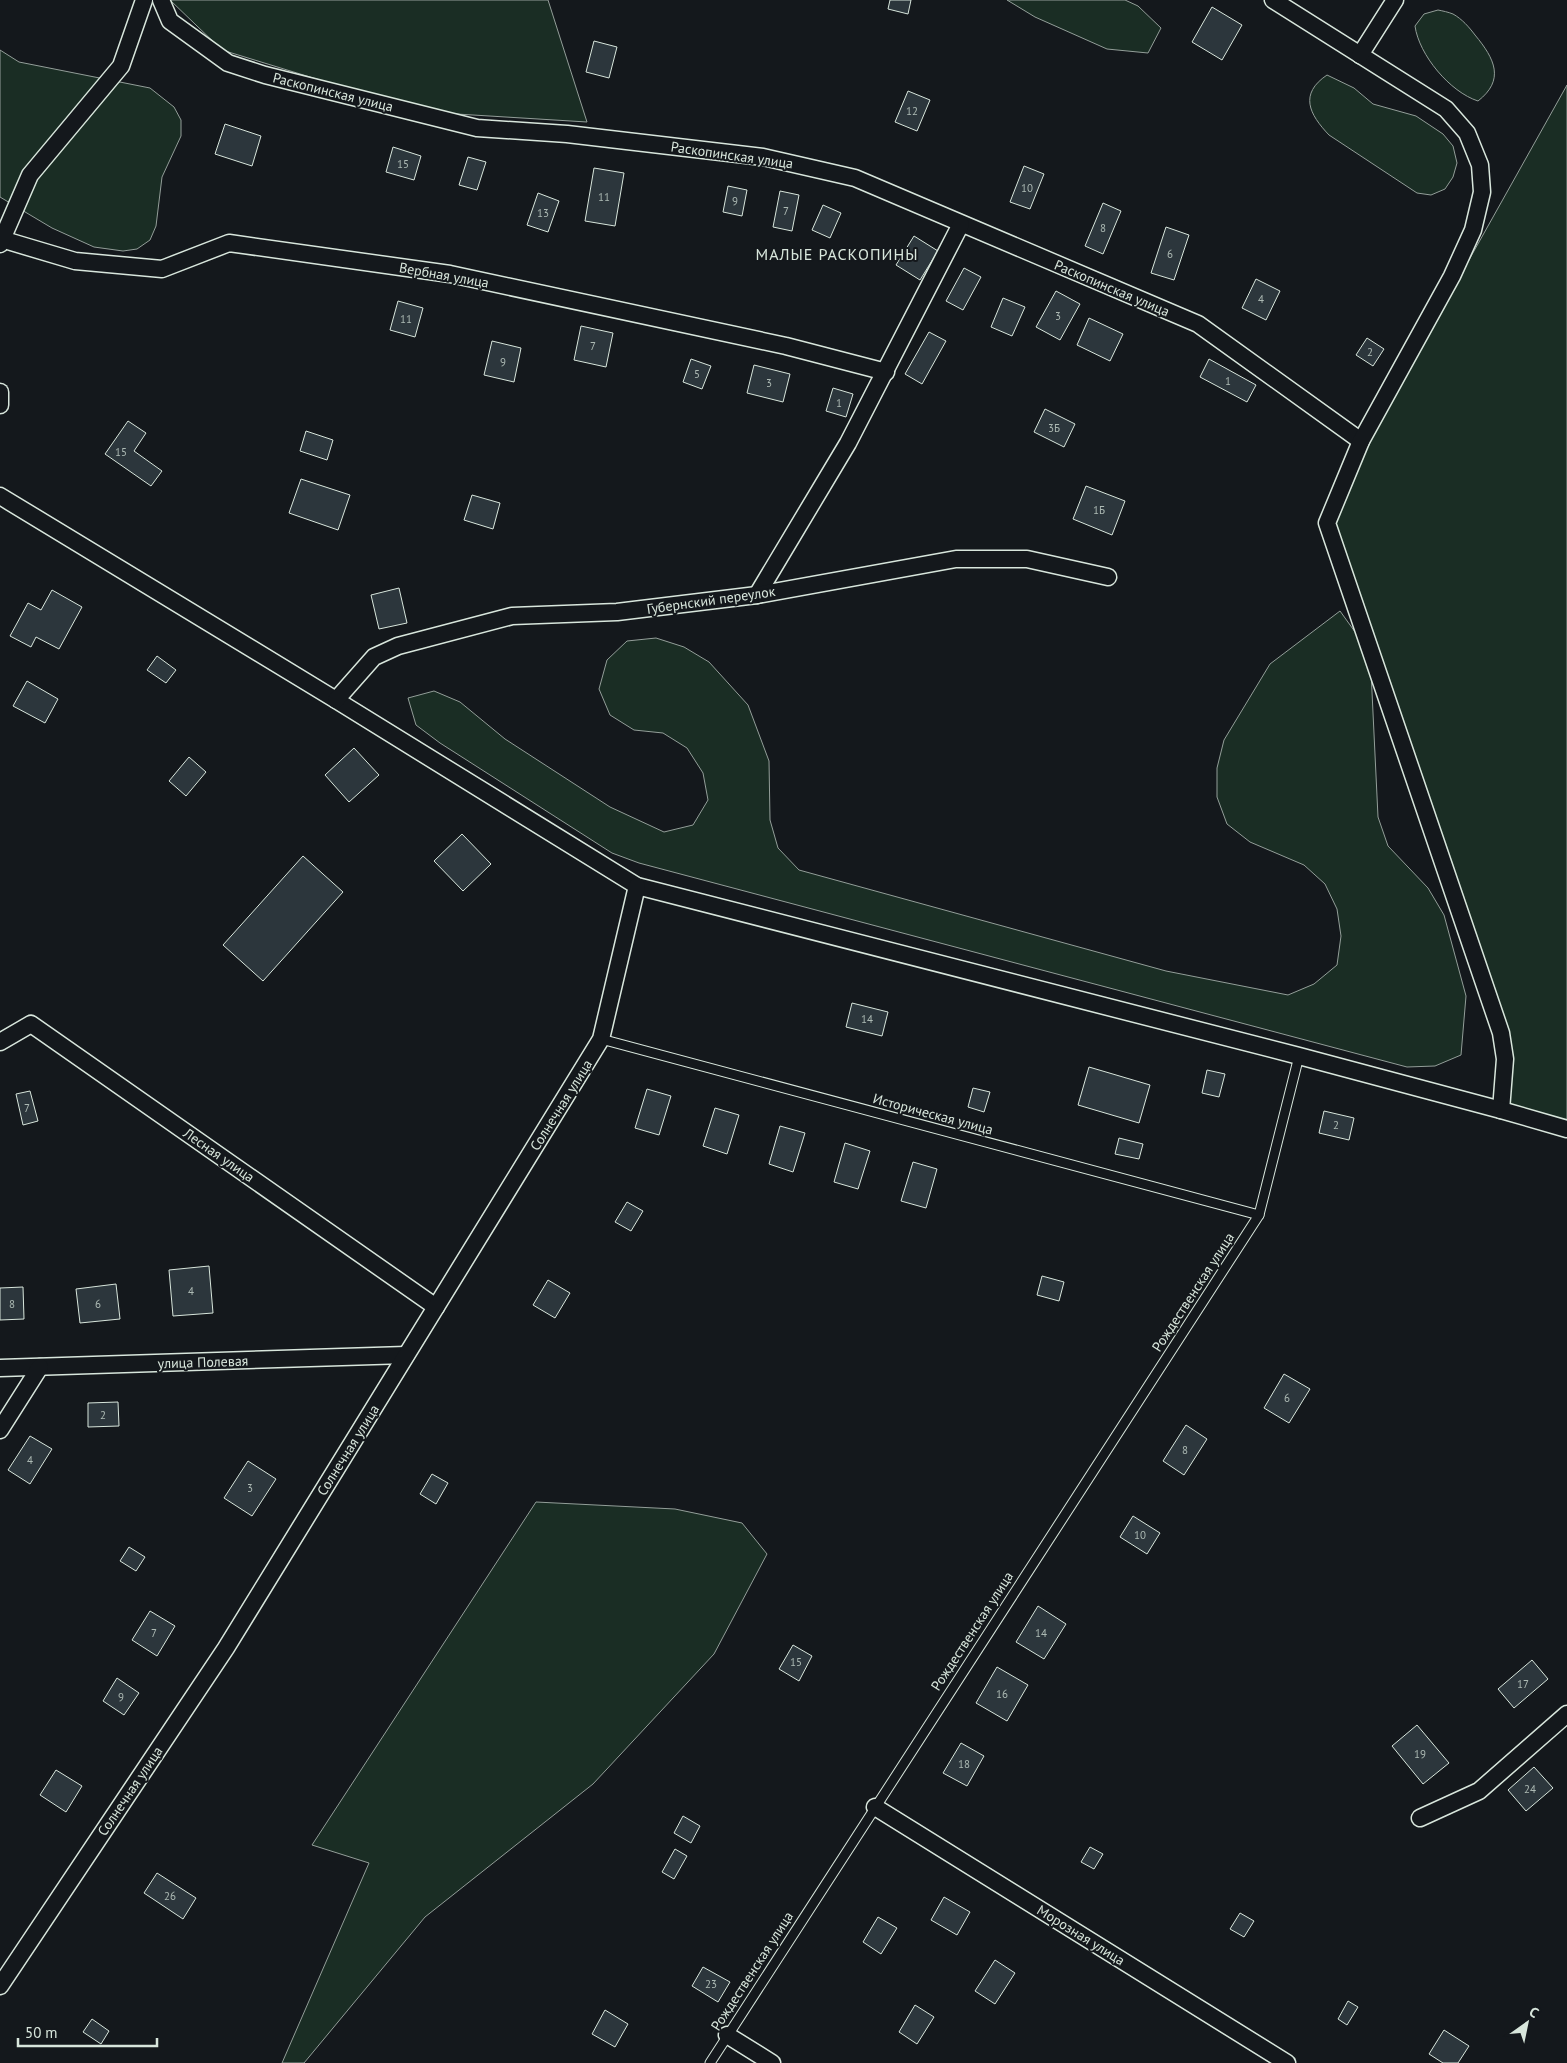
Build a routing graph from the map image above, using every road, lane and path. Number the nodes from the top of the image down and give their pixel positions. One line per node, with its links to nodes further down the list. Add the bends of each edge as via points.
1 (144, 0): 7 (street, via 121,66 30,176)
2 (161, 0): 6 (street, Раскопинская улица, via 170,21 228,63 266,75 477,128 567,134 763,156 855,178)
3 (1273, 0): 5 (street)
4 (1395, 0): 5 (street)
5 (1360, 55): 11 (street, via 1446,109 1467,133 1480,165 1482,192 1473,230 1452,276)
6 (960, 224): 8 (street); 11 (street, Раскопинская улица, via 1198,324)
7 (1, 241): 8 (street, Вербная улица, via 75,261 162,269 229,243 450,274 786,346)
8 (886, 372): 14 (street, via 848,443)
9 (0, 392): 10 (street)
10 (0, 405)
11 (1360, 441): 20 (street, via 1327,523 1501,1033 1505,1059)
12 (0, 496): 15 (street)
13 (1108, 577): 14 (street, Губернский переулок, via 1027,559 956,559)
14 (757, 595): 15 (street, Губернский переулок, via 617,612 512,616 398,646 374,657)
15 (336, 700): 16 (street)
16 (637, 886): 17 (street, Солнечная улица); 19 (street)
17 (601, 1039): 22 (lane, Историческая улица); 23 (street, Солнечная улица)
18 (0, 1042): 23 (street, Лесная улица, via 31,1024)
19 (1299, 1056): 20 (street); 22 (lane, Рождественская улица)
20 (1501, 1110): 21 (street)
21 (1567, 1129)
22 (1259, 1215): 29 (lane, Рождественская улица)
23 (436, 1307): 24 (street, Солнечная улица)
24 (406, 1355): 25 (street, улица Полевая); 31 (street, Солнечная улица, via 226,1648)
25 (40, 1367): 26 (street, улица Полевая); 27 (street)
26 (0, 1368)
27 (0, 1430)
28 (1567, 1714): 30 (street, via 1479,1791)
29 (875, 1807): 32 (lane, Рождественская улица); 35 (street, Морозная улица)
30 (1420, 1818)
31 (0, 1986)
32 (727, 2035): 33 (lane, Рождественская улица); 34 (street)
33 (710, 2063)
34 (772, 2063)
35 (1287, 2063)

